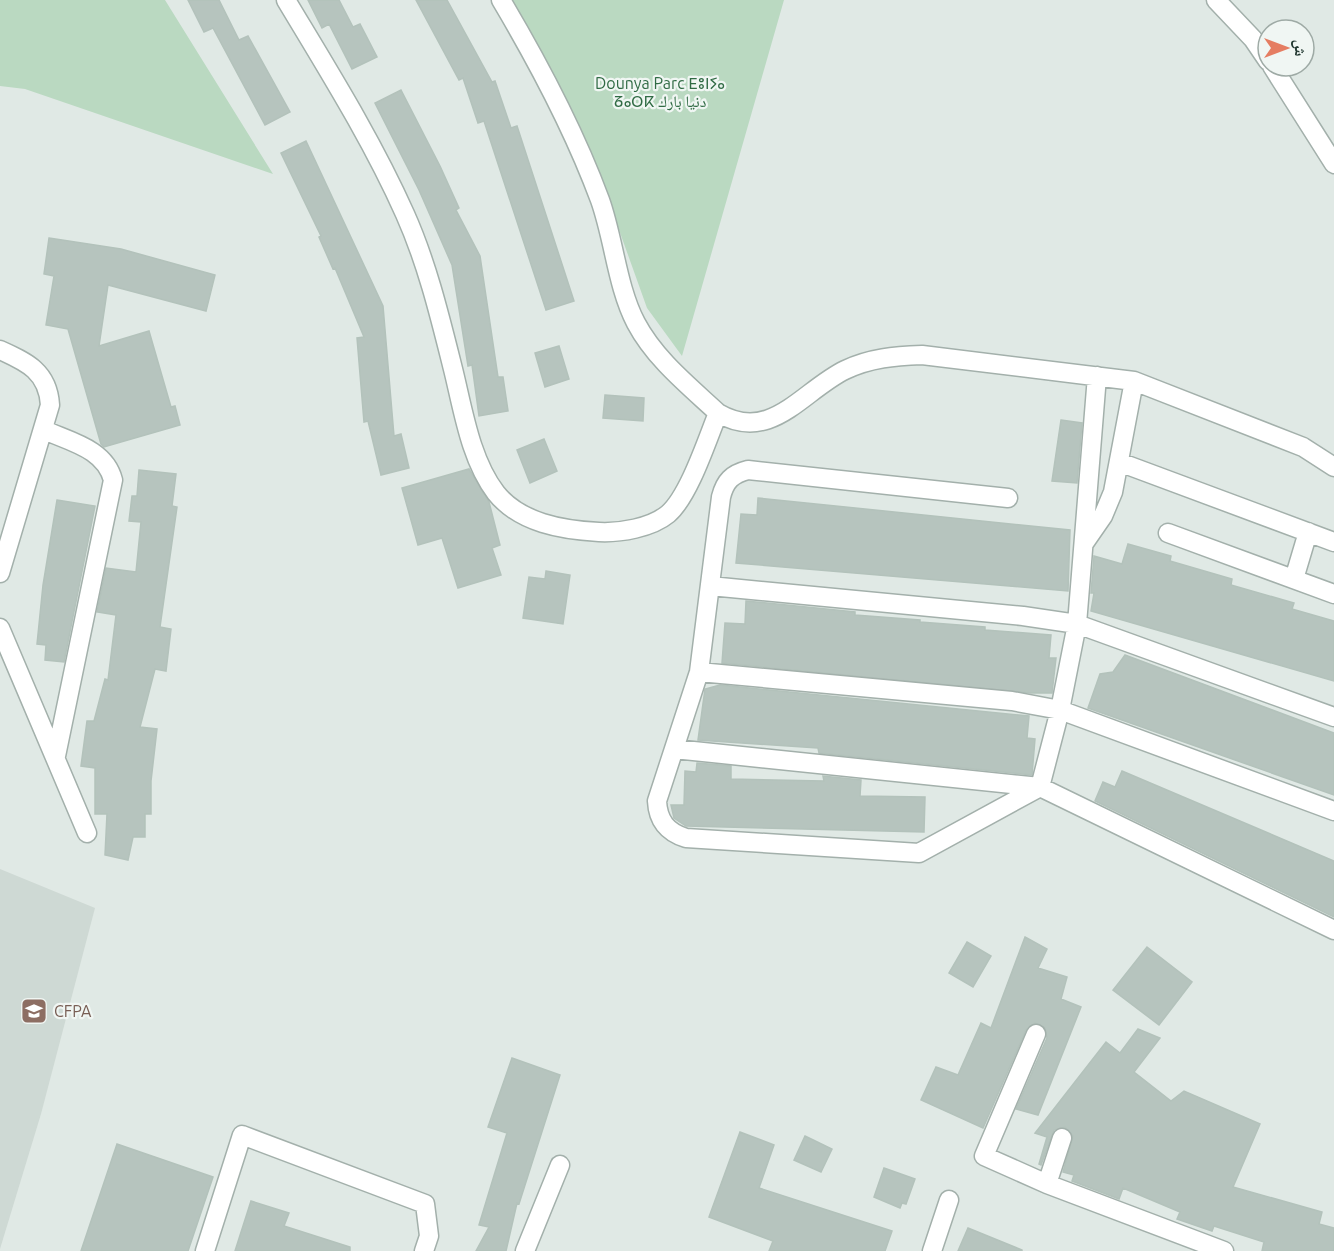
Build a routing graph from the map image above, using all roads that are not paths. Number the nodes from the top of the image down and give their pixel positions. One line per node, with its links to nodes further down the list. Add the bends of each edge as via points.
1 (286, 0): 10 (street, via 345,98 405,214 429,278 468,428 483,470 497,494 526,517 558,528 601,532 642,527 668,514 691,480)
2 (501, 0): 10 (street, via 549,86 586,166 635,322 663,361)
3 (1215, 0): 4 (street)
4 (1256, 43)
5 (1280, 78): 6 (street)
6 (1334, 164)
7 (0, 350): 11 (street, via 30,364 45,381 50,405)
8 (1097, 376): 9 (street); 10 (street, via 922,355 893,356 843,371 786,411 758,424 739,423); 18 (street)
9 (1134, 381): 12 (street); 13 (street, via 1303,447)
10 (718, 413)
11 (44, 430): 19 (street); 29 (street, via 94,452 106,464 112,480)
12 (1119, 462): 15 (street); 18 (street, via 1108,506)
13 (1334, 466)
14 (1008, 498): 21 (street, via 740,472 723,489)
15 (1308, 532): 17 (street); 20 (street)
16 (1168, 533): 20 (street)
17 (1334, 542)
18 (1084, 544): 23 (street)
19 (0, 573)
20 (1294, 579): 22 (street)
21 (710, 586): 23 (street); 25 (street)
22 (1334, 594)
23 (1077, 624): 26 (street); 27 (street)
24 (0, 628): 29 (street)
25 (699, 672): 26 (street); 28 (street)
26 (1060, 710): 30 (street); 31 (street)
27 (1334, 717)
28 (674, 748): 30 (street); 30 (street, via 660,790 658,811 668,829 686,838 919,854)
29 (56, 756): 32 (street)
30 (1040, 787): 33 (street)
31 (1334, 811)
32 (87, 834)
33 (1334, 930)
34 (1036, 1034): 37 (street, via 984,1156)
35 (1062, 1138): 37 (street)
36 (560, 1165): 41 (street)
37 (1047, 1184): 43 (street)
38 (950, 1200): 42 (street)
39 (205, 1251): 40 (street, via 242,1135 425,1204 429,1236)
40 (424, 1251)
41 (525, 1251)
42 (932, 1251)
43 (1224, 1251)

